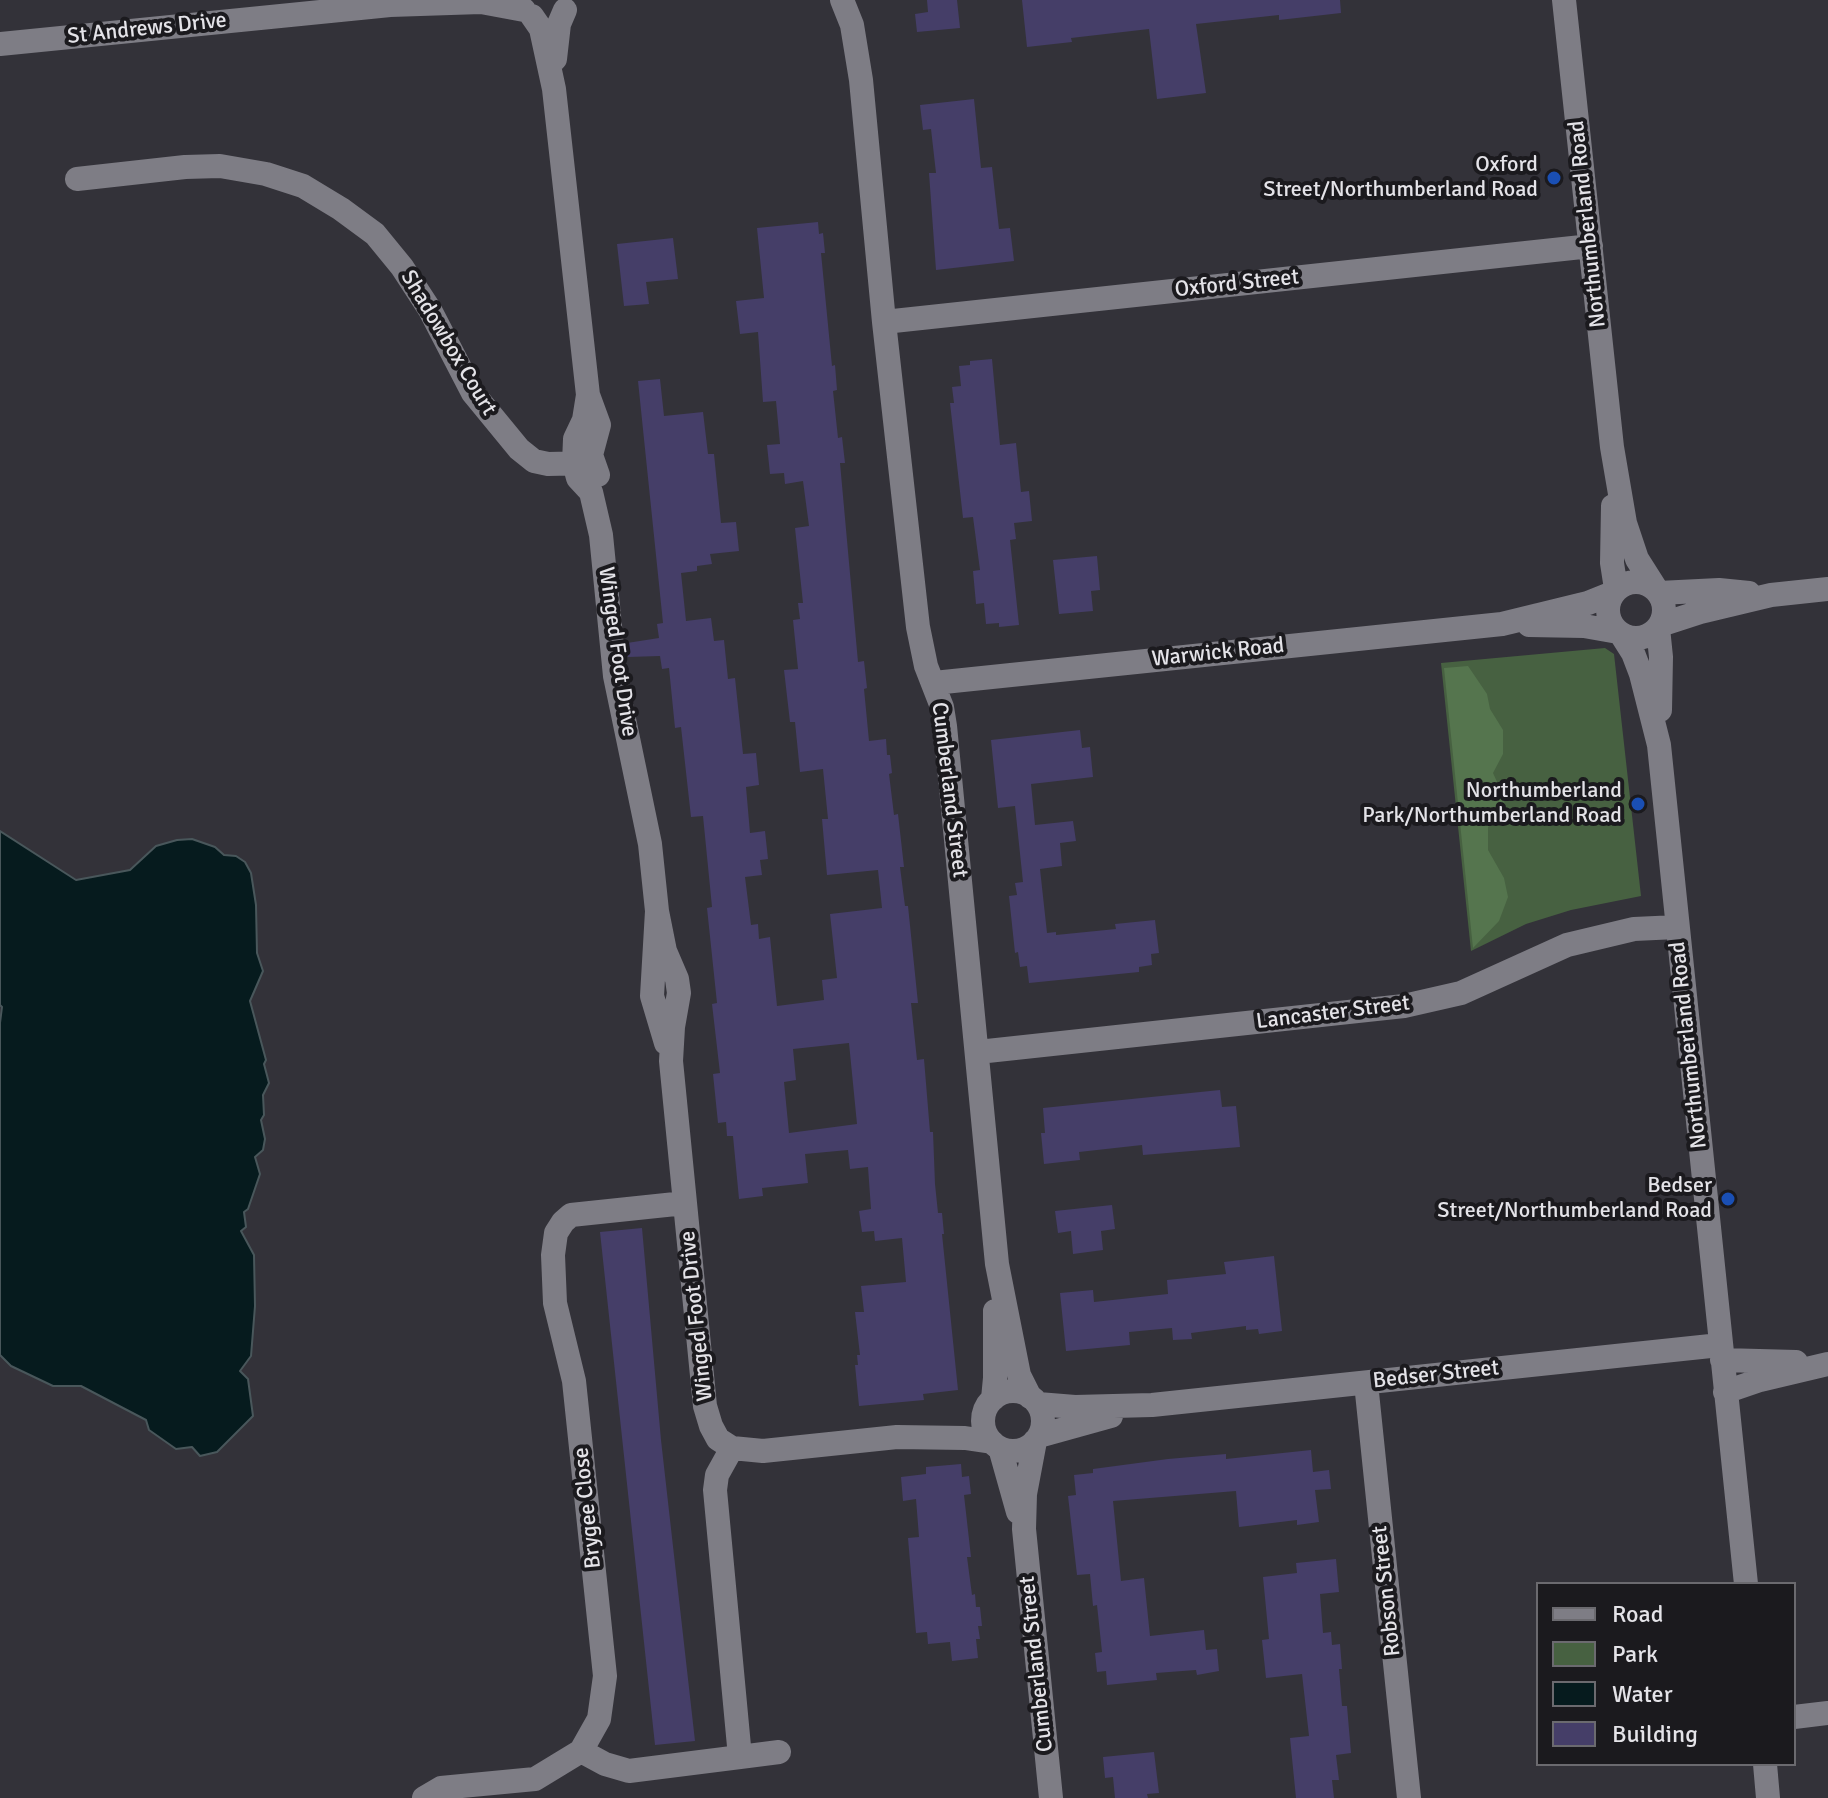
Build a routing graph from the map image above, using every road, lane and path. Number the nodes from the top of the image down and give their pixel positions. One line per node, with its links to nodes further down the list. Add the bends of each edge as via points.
1 (842, 0): 9 (street, Cumberland Street)
2 (865, 0): 9 (street, Cumberland Street)
3 (1564, 0): 12 (street, Northumberland Road)
4 (399, 2): 6 (street, St Andrews Drive); 7 (street, St Andrews Drive, via 481,2)
5 (572, 5): 7 (street, via 551,18); 10 (street, via 557,35)
6 (261, 9): 8 (street, St Andrews Drive)
7 (524, 9): 10 (street, via 543,35)
8 (0, 44)
9 (861, 80): 13 (street, Cumberland Street)
10 (554, 89): 15 (street, via 588,395 575,439)
11 (77, 179): 15 (street, Shadowbox Court, via 220,166 303,186 375,234 430,310 473,393 519,449 534,461)
12 (1591, 246): 13 (street, Oxford Street); 14 (street, Northumberland Road)
13 (884, 322): 23 (street, Cumberland Street, via 918,627)
14 (1612, 447): 17 (street, Northumberland Road); 18 (street, Northumberland Road, via 1625,523 1637,559)
15 (584, 463): 27 (street, Winged Foot Drive, via 578,478 591,492 601,535 615,676 649,835 657,911 652,996 671,1061)
16 (1828, 589): 19 (street)
17 (1615, 591): 18 (street, via 1631,581); 20 (street, Warwick Road); 22 (street, via 1608,618)
18 (1657, 591): 19 (street); 21 (street, via 1665,609)
19 (1771, 595): 21 (street)
20 (1502, 624): 22 (street, Warwick Road, via 1584,626); 23 (street, Warwick Road)
21 (1659, 626): 22 (street, via 1636,638); 24 (street, Northumberland Road)
22 (1620, 633): 24 (street, Northumberland Road, via 1641,674)
23 (934, 683): 26 (street, Cumberland Street, via 945,726)
24 (1659, 745): 25 (street, Northumberland Road)
25 (1677, 927): 26 (street, Lancaster Street, via 1634,929 1567,945 1461,993 1404,1006); 29 (street, Northumberland Road)
26 (978, 1052): 28 (street, Cumberland Street)
27 (685, 1203): 39 (street, Winged Foot Drive, via 705,1406 718,1439); 44 (street, Brygee Close, via 571,1215 556,1233 555,1303 574,1381 605,1676 599,1719)
28 (997, 1264): 33 (street, Cumberland Street, via 1019,1375); 34 (street, Cumberland Street)
29 (1721, 1352): 30 (street, Bedser Street); 31 (street, Bedser Street); 32 (street, Northumberland Road)
30 (1828, 1363): 32 (street)
31 (1366, 1383): 35 (street, Bedser Street); 50 (street, Robson Street)
32 (1725, 1392): 41 (street, Northumberland Road)
33 (1034, 1400): 34 (street, via 1011,1391); 35 (street, Bedser Street, via 1075,1407); 37 (street, via 1043,1420)
34 (989, 1405): 36 (street, via 963,1421); 38 (street, via 984,1427)
35 (1152, 1405): 37 (street, Bedser Street)
36 (897, 1437): 38 (street, via 965,1438); 39 (street, via 763,1451)
37 (1037, 1439): 38 (street, via 1018,1450); 40 (street, Cumberland Street, via 1025,1494)
38 (996, 1445): 40 (street, Cumberland Street)
39 (732, 1448): 46 (street, via 715,1490)
40 (1024, 1529): 49 (street, Cumberland Street)
41 (1746, 1582)
42 (1828, 1713): 43 (street)
43 (1796, 1717)
44 (581, 1751): 46 (street, via 629,1771); 48 (street, via 535,1779 441,1788)
45 (779, 1752): 46 (street)
46 (740, 1757)
47 (1765, 1766): 51 (street)
48 (424, 1798)
49 (1051, 1798)
50 (1409, 1798)
51 (1768, 1798)

